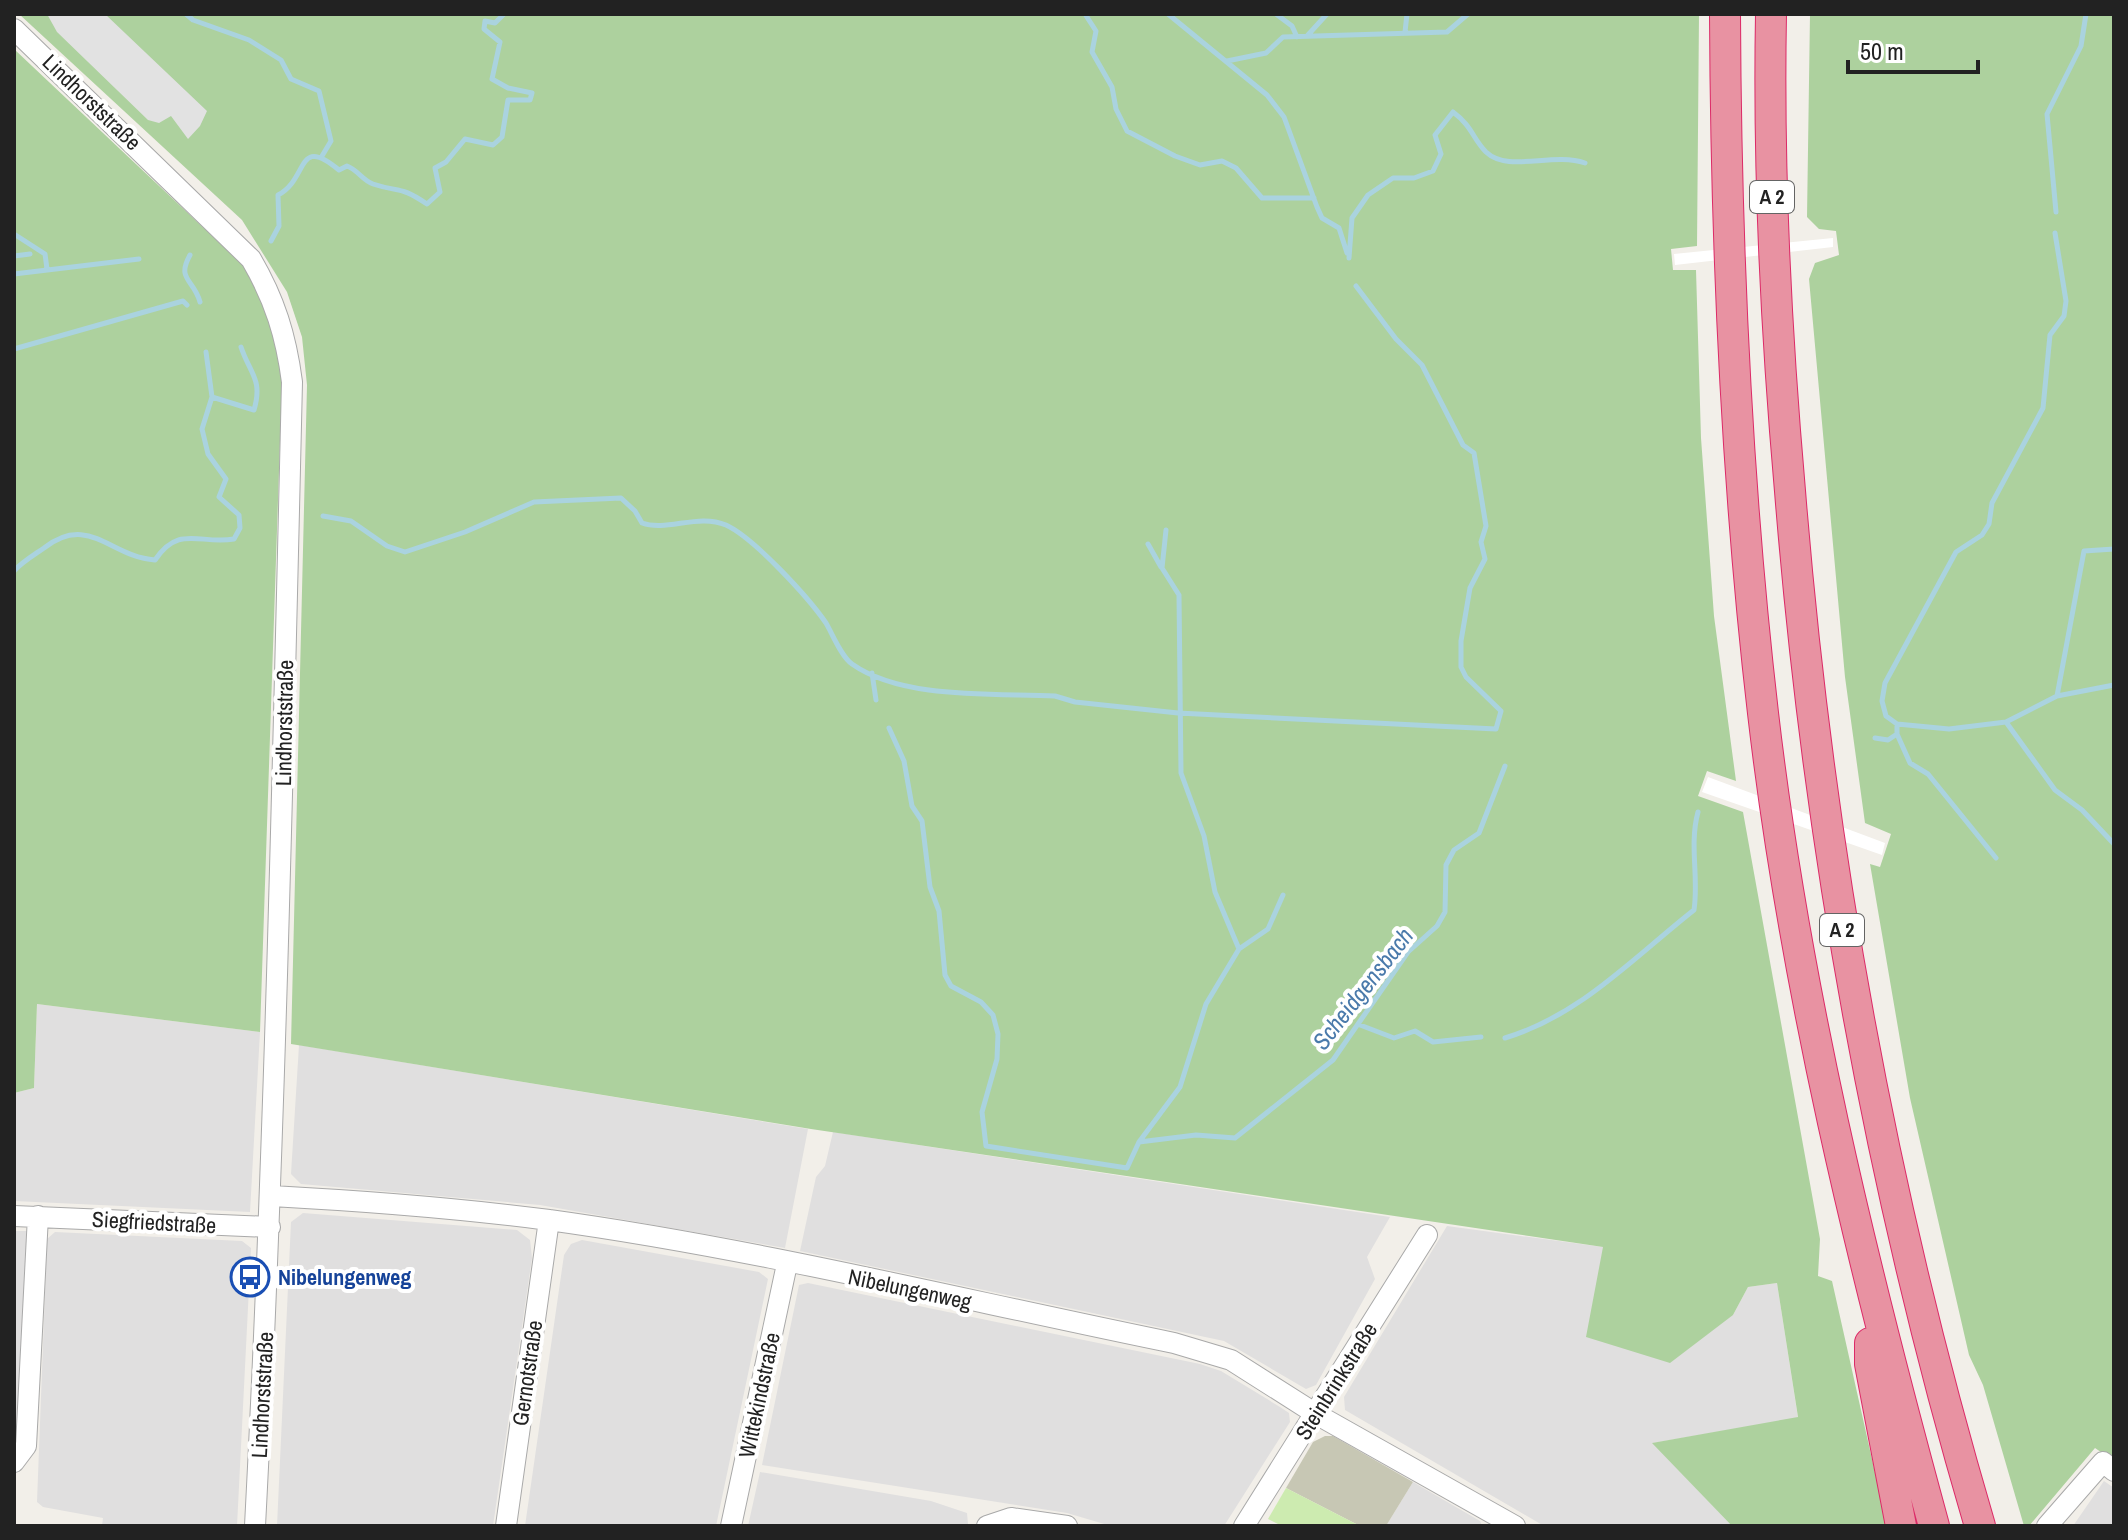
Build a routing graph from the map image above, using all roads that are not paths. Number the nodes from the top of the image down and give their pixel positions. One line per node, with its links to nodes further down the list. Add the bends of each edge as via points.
1 (1725, 14): 11 (highway, A 2, via 1731,321 1763,714 1803,977)
2 (1771, 14): 15 (highway, A 2, via 1775,309 1809,697 1833,880 1886,1166)
3 (14, 29): 4 (street, Lindhorststraße, via 251,259 273,296 286,340 292,382)
4 (272, 1196): 7 (street, Nibelungenweg); 8 (street, Lindhorststraße)
5 (14, 1216): 6 (street, Siegfriedstraße)
6 (38, 1216): 8 (street, Siegfriedstraße); 13 (street, via 26,1446)
7 (549, 1220): 10 (street, Nibelungenweg); 19 (street, Gernotstraße)
8 (270, 1227): 18 (street, Lindhorststraße)
9 (1427, 1235): 12 (street, Steinbrinkstraße)
10 (787, 1264): 12 (street, Nibelungenweg, via 1174,1343 1231,1360); 20 (street, Wittekindstraße)
11 (1871, 1297): 24 (highway, via 1870,1364); 25 (highway, A 2)
12 (1316, 1414): 17 (street, Nibelungenweg); 23 (street, Steinbrinkstraße)
13 (14, 1462)
14 (2108, 1466): 16 (street)
15 (1964, 1470): 26 (highway, A 2); 27 (highway, via 1995,1505)
16 (2051, 1521)
17 (1507, 1524)
18 (255, 1526)
19 (506, 1526)
20 (731, 1526)
21 (987, 1526): 22 (street, via 1011,1518)
22 (1067, 1526)
23 (1244, 1526)
24 (1901, 1526)
25 (1934, 1526)
26 (1980, 1526)
27 (2001, 1526)

